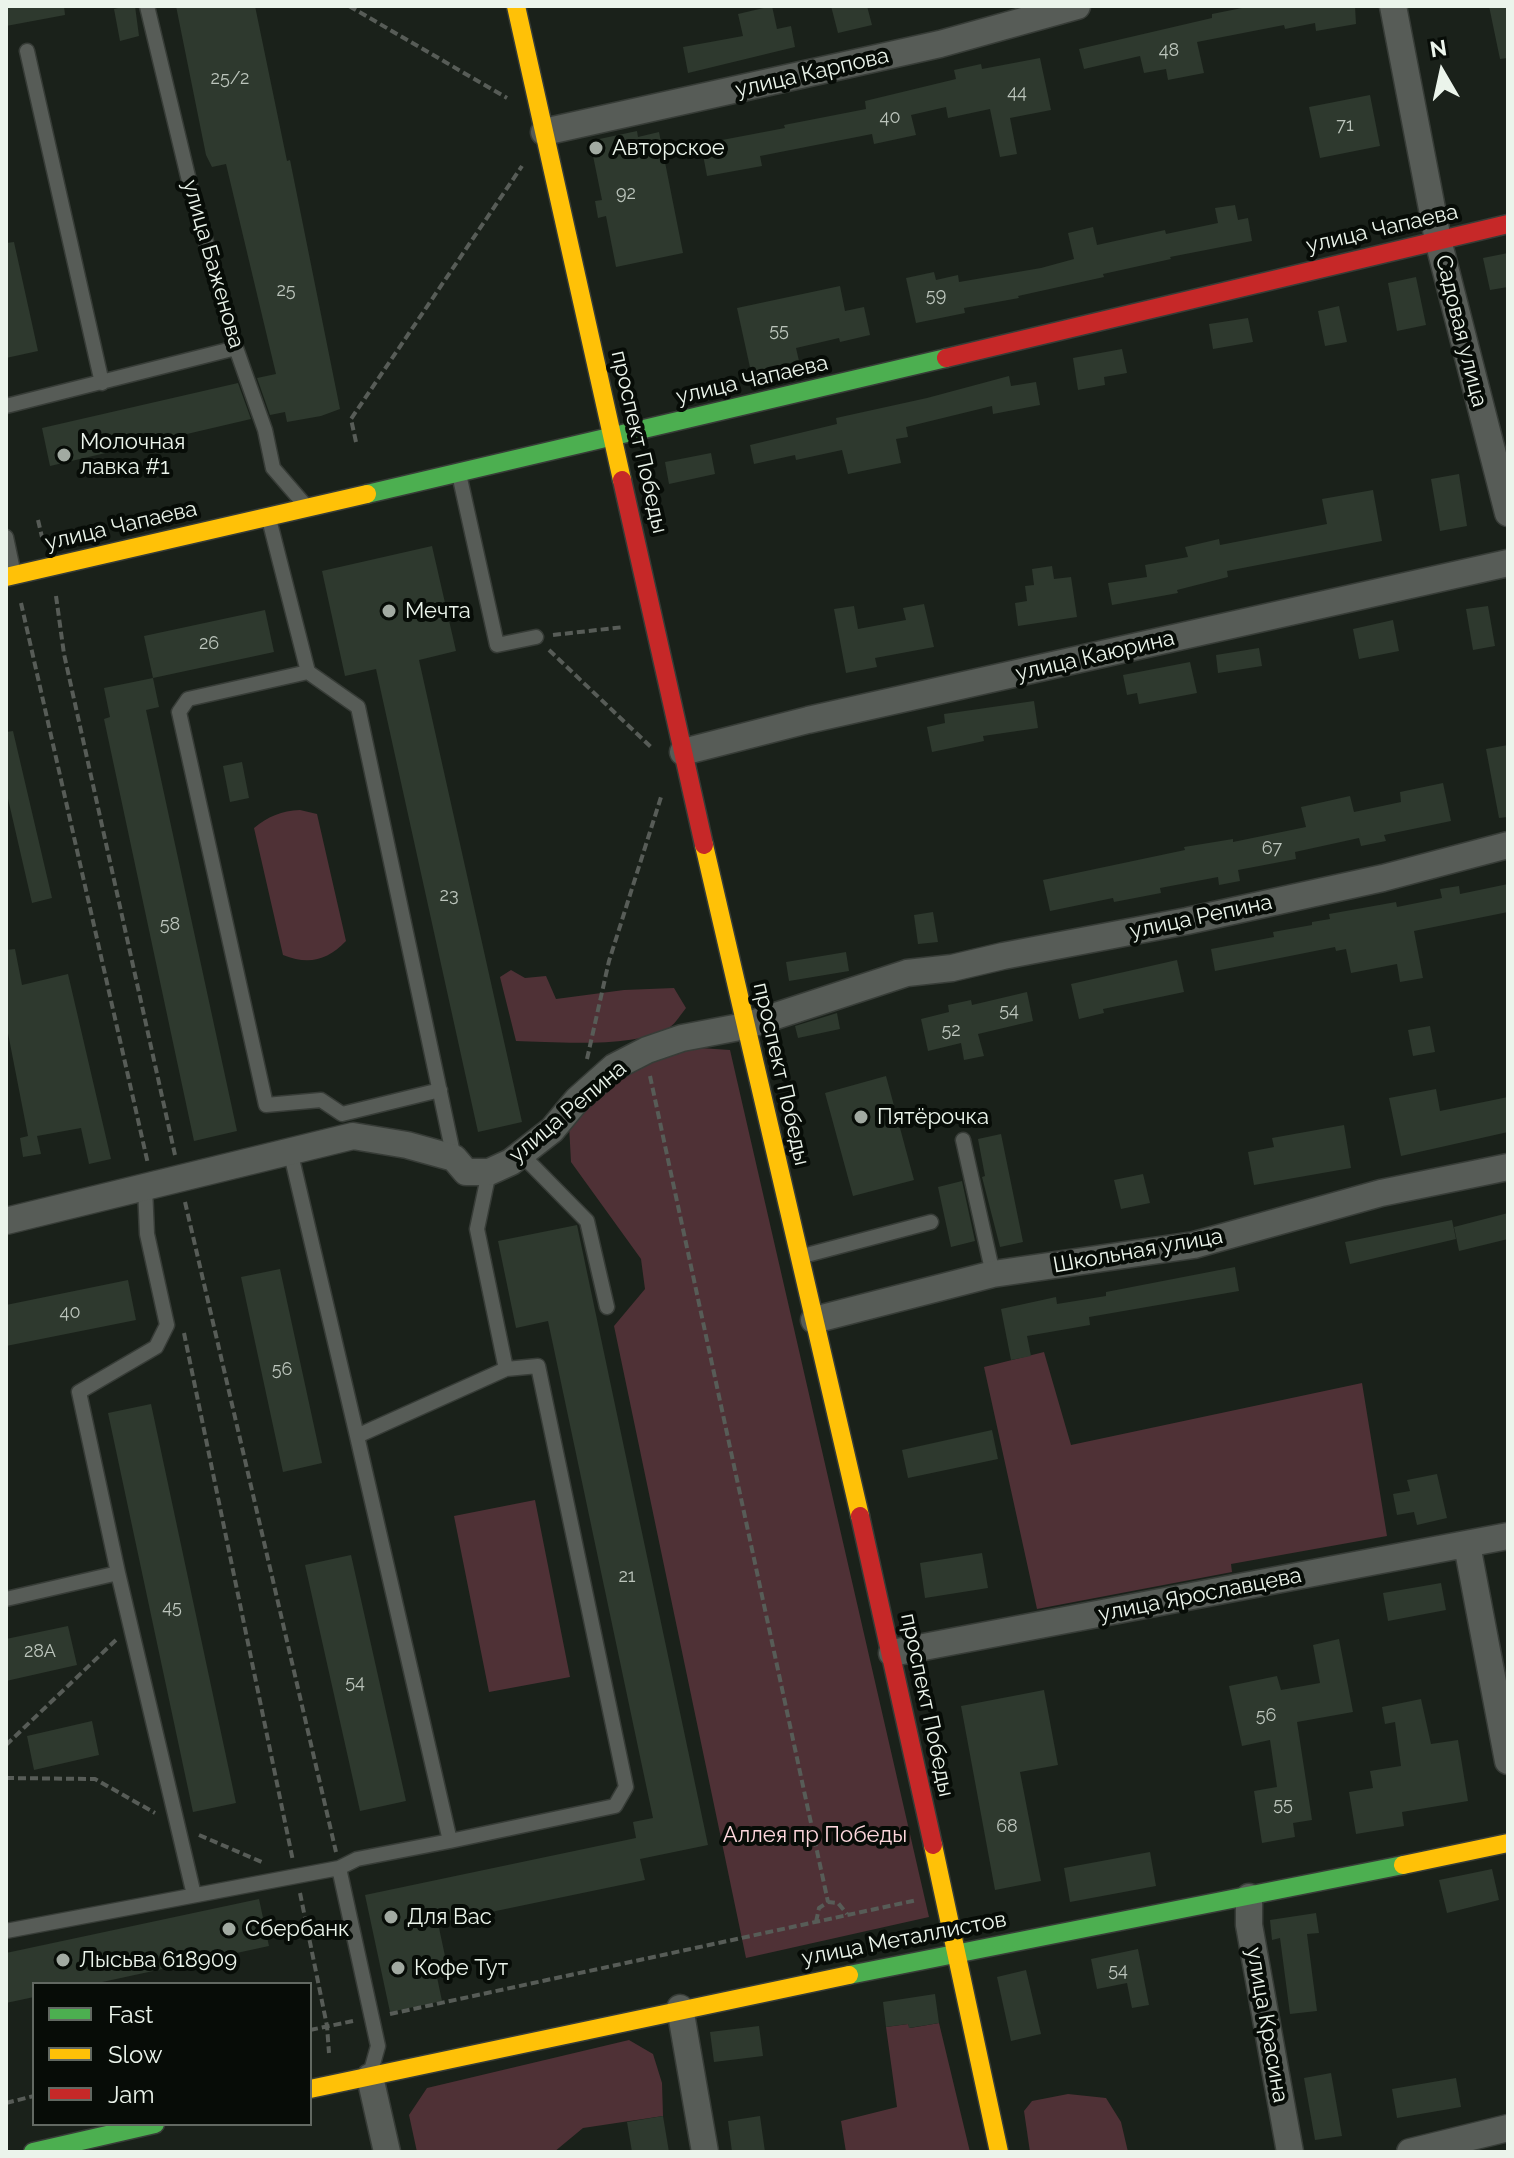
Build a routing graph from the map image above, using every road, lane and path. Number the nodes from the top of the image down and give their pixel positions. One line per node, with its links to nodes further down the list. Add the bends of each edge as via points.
1 (147, 6): 12 (lane, улица Баженова)
2 (349, 6): 7 (path)
3 (516, 6): 8 (street, проспект Победы)
4 (1077, 6): 8 (street, улица Карпова, via 940,44)
5 (1393, 6): 11 (street, Садовая улица)
6 (27, 51): 13 (lane)
7 (516, 103)
8 (544, 132): 15 (street, проспект Победы)
9 (527, 157): 16 (path, via 351,419)
10 (1508, 224): 11 (street, улица Чапаева)
11 (1438, 240): 15 (street, улица Чапаева); 19 (street, Садовая улица)
12 (236, 348): 13 (lane); 18 (lane, улица Баженова, via 273,468)
13 (102, 383): 14 (lane)
14 (6, 406)
15 (613, 438): 17 (street, улица Чапаева); 27 (street, проспект Победы)
16 (356, 442)
17 (459, 473): 18 (street, улица Чапаева); 25 (lane, via 497,645)
18 (308, 508): 20 (street, улица Чапаева)
19 (1508, 513)
20 (269, 517): 23 (street, улица Чапаева); 26 (lane)
21 (6, 537): 23 (lane)
22 (1508, 563): 27 (street, улица Каюрина)
23 (10, 576)
24 (627, 627): 25 (path)
25 (536, 637): 28 (path)
26 (308, 672): 33 (lane, via 358,707); 33 (lane, via 188,699 179,712 266,1105 321,1100 342,1114)
27 (683, 752): 31 (street, проспект Победы)
28 (656, 753)
29 (665, 787): 34 (path, via 609,961)
30 (1508, 845): 31 (street, улица Репина, via 1202,917 907,973)
31 (745, 1026): 32 (street, улица Репина, via 682,1038); 44 (street, проспект Победы)
32 (645, 1052): 34 (street, улица Репина, via 614,1067); 67 (path)
33 (440, 1090): 38 (lane)
34 (577, 1100): 37 (street, улица Репина, via 552,1130)
35 (963, 1140): 45 (lane)
36 (290, 1150): 38 (street, улица Репина, via 353,1136); 41 (street, улица Репина); 49 (lane)
37 (521, 1154): 40 (street, улица Репина); 46 (lane, via 587,1221)
38 (454, 1158): 40 (street, улица Репина, via 466,1172)
39 (1508, 1167): 45 (street, Школьная улица, via 1381,1193 1194,1245)
40 (489, 1172): 48 (lane, via 477,1229)
41 (145, 1188): 42 (street, улица Репина); 52 (lane, via 147,1234 167,1325 156,1347 79,1392)
42 (6, 1221)
43 (931, 1222): 44 (lane)
44 (799, 1257): 47 (street, проспект Победы)
45 (993, 1274): 47 (street, Школьная улица)
46 (607, 1307)
47 (814, 1320): 55 (street, проспект Победы)
48 (506, 1369): 49 (lane); 60 (lane, via 538,1366 626,1787 615,1806)
49 (357, 1436): 60 (lane)
50 (1508, 1536): 51 (street, улица Ярославцева)
51 (1467, 1545): 55 (street, улица Ярославцева); 57 (street)
52 (118, 1573): 53 (lane); 54 (lane)
53 (6, 1599)
54 (130, 1626): 56 (path); 59 (lane)
55 (892, 1653): 64 (street, проспект Победы)
56 (6, 1745)
57 (1508, 1761)
58 (6, 1778): 59 (path, via 95,1779)
59 (177, 1826): 63 (path); 65 (lane)
60 (450, 1841): 62 (lane, via 357,1859)
61 (1508, 1843): 66 (street, улица Металлистов)
62 (339, 1868): 63 (lane); 73 (lane)
63 (296, 1876): 65 (lane)
64 (942, 1894): 68 (path); 71 (street, проспект Победы)
65 (194, 1895): 70 (lane)
66 (1249, 1897): 71 (street, улица Металлистов); 85 (street, улица Красина, via 1249,1925)
67 (828, 1902): 68 (path, via 838,1903); 69 (path, via 819,1908)
68 (847, 1915): 69 (path)
69 (816, 1922): 73 (path)
70 (6, 1931)
71 (955, 1953): 72 (street, улица Металлистов); 84 (street, проспект Победы)
72 (680, 2008): 75 (street, улица Металлистов); 83 (street)
73 (372, 2018): 74 (path); 75 (lane, via 378,2046)
74 (312, 2030)
75 (370, 2077): 76 (street, улица Металлистов); 82 (street)
76 (312, 2089)
77 (32, 2096): 78 (path)
78 (6, 2103)
79 (146, 2126): 81 (street)
80 (1508, 2128): 86 (street)
81 (33, 2152)
82 (387, 2152)
83 (705, 2152)
84 (999, 2152)
85 (1290, 2152)
86 (1410, 2152)

